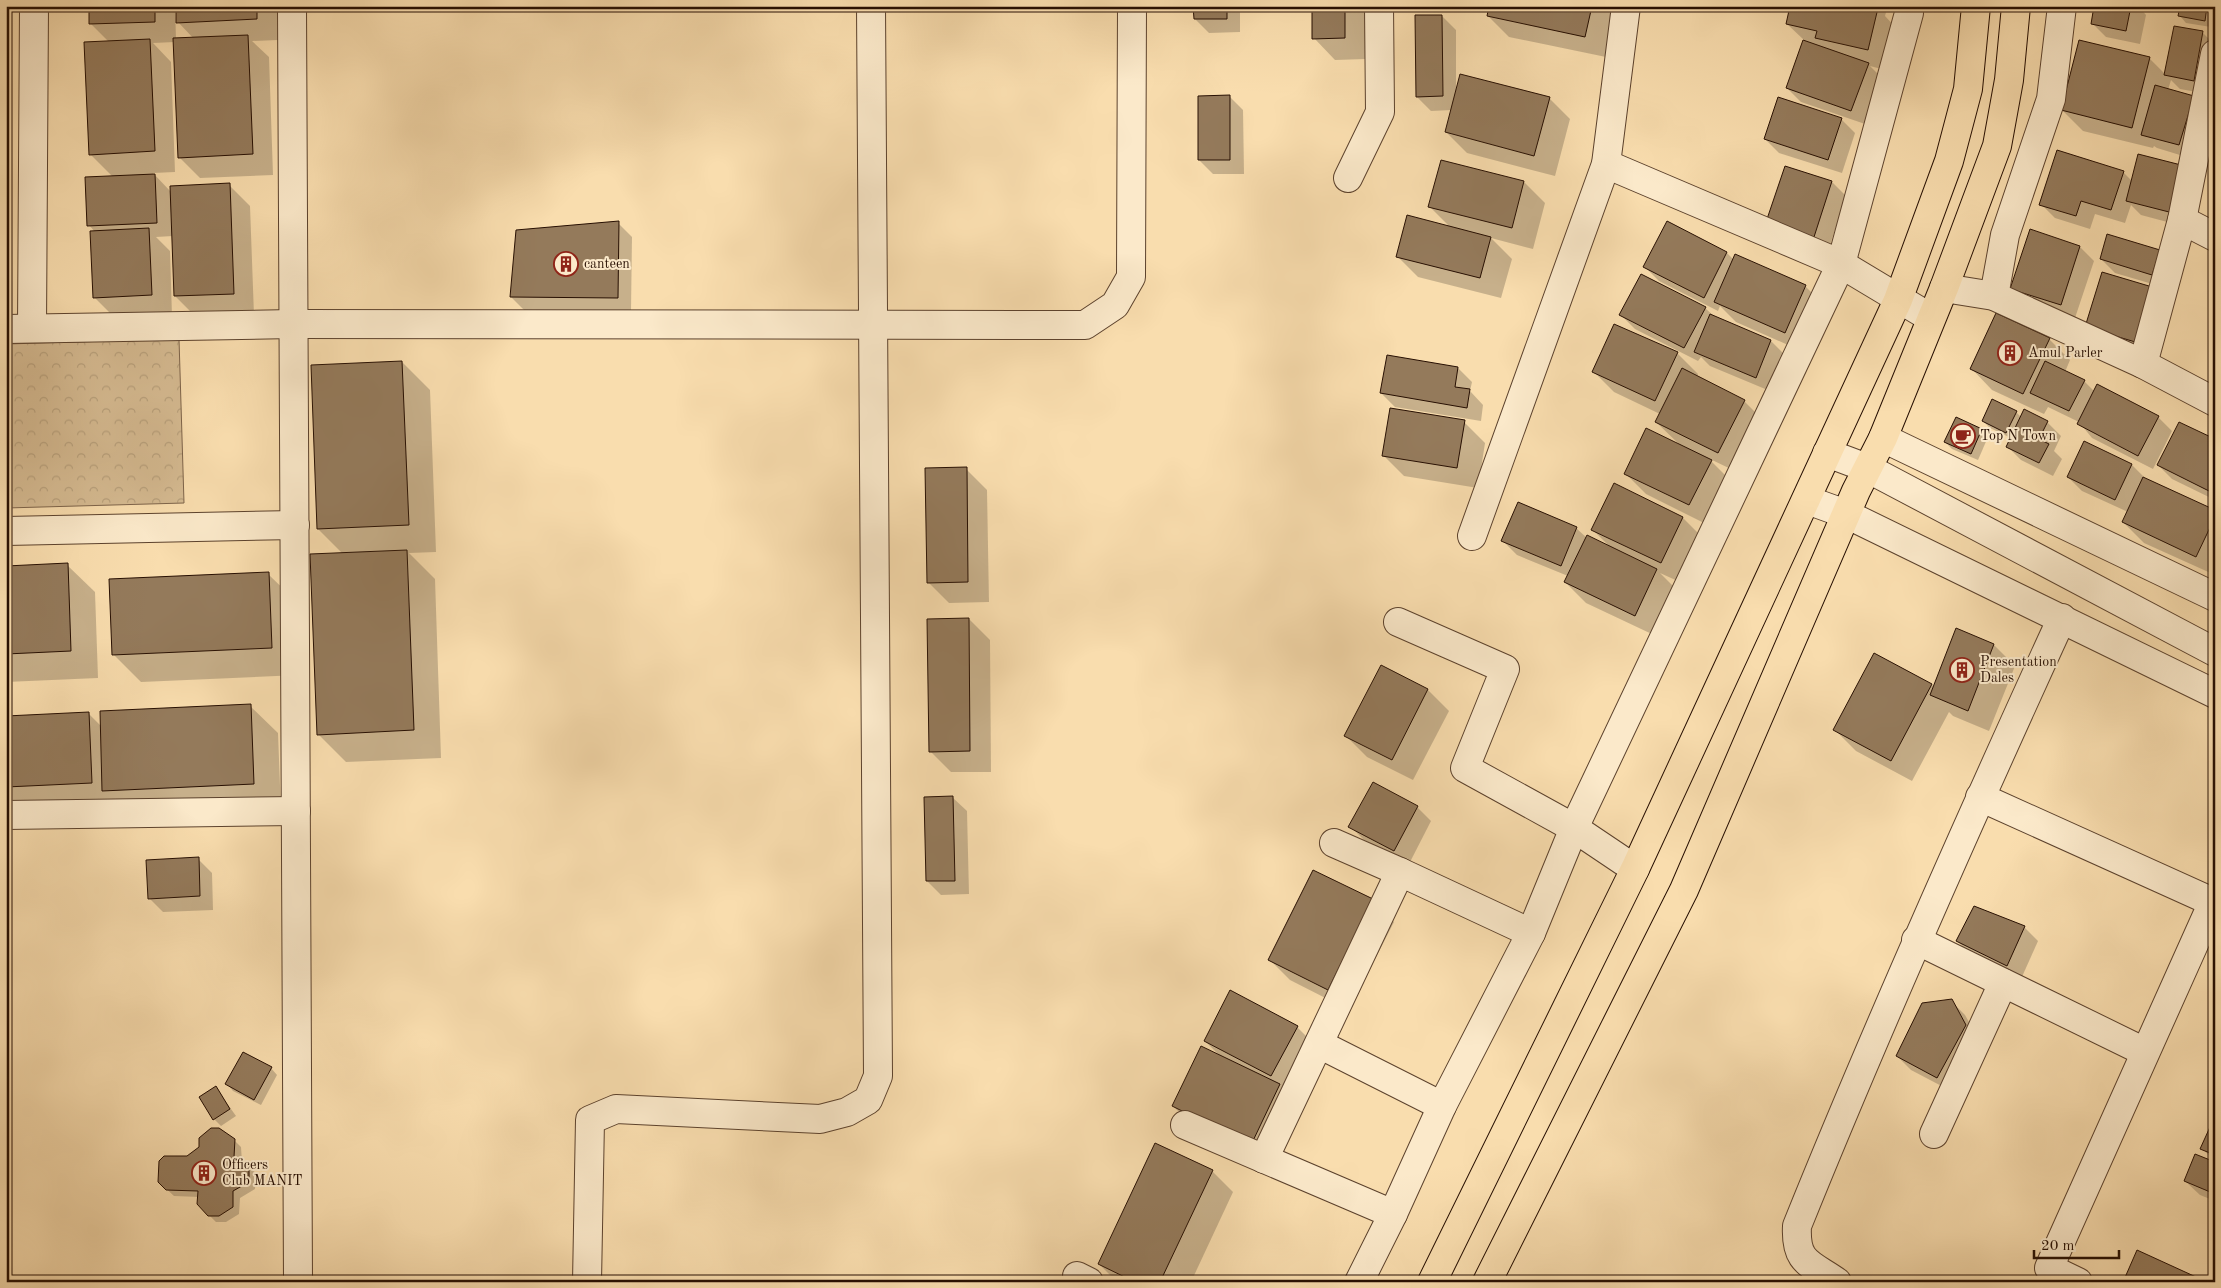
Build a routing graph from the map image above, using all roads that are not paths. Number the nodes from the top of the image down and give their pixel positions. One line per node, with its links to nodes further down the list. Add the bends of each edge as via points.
1 (34, 6): 23 (street)
2 (292, 6): 21 (street)
3 (871, 6): 22 (street)
4 (1132, 6): 22 (street, via 1131,276 1115,304 1085,324)
5 (1379, 6): 13 (street, via 1380,112)
6 (1626, 6): 12 (street)
7 (1908, 6): 16 (street, via 1909,13 1872,156)
8 (1976, 6): 19 (main road, via 1968,89 1949,160)
9 (2016, 6): 17 (main road, via 2009,80 1996,146)
10 (2062, 6): 18 (street, via 2051,99 2005,235)
11 (2215, 54): 14 (street)
12 (1606, 164): 16 (street); 33 (street)
13 (1348, 178)
14 (2182, 220): 15 (street); 24 (street)
15 (2215, 237)
16 (1841, 264): 19 (street); 42 (street)
17 (1944, 288): 18 (street); 20 (main road)
18 (1994, 296): 24 (street)
19 (1898, 300): 20 (street); 27 (main road)
20 (1931, 318): 26 (main road)
21 (293, 324): 22 (street); 23 (street); 31 (street)
22 (874, 325): 58 (street, via 878,1076 868,1100 847,1112 820,1119 616,1109 590,1120)
23 (19, 328)
24 (2142, 364): 25 (street)
25 (2215, 402)
26 (1883, 438): 28 (main road); 34 (street)
27 (1827, 453): 28 (street); 29 (main road)
28 (1867, 468): 30 (main road); 37 (street)
29 (1806, 500): 30 (street); 44 (main road)
30 (1846, 514): 35 (street); 61 (main road, via 1684,890)
31 (295, 525): 32 (street); 40 (street)
32 (6, 531)
33 (1472, 536)
34 (2215, 597)
35 (2062, 618): 38 (street); 39 (street)
36 (1398, 622): 42 (street, via 1504,669 1465,768)
37 (2215, 652)
38 (2215, 694)
39 (1980, 797): 46 (street); 48 (street)
40 (296, 811): 41 (street); 57 (street)
41 (6, 815)
42 (1574, 828): 44 (street); 47 (street)
43 (1334, 843): 45 (street)
44 (1635, 869): 60 (main road)
45 (1400, 872): 47 (street); 50 (street)
46 (2214, 902): 51 (street)
47 (1531, 933): 52 (street)
48 (1916, 940): 49 (street); 62 (street, via 1797,1226 1796,1242 1802,1257)
49 (2003, 983): 51 (street); 54 (street)
50 (1319, 1044): 52 (street); 55 (street)
51 (2145, 1052): 63 (street, via 2049,1268)
52 (1442, 1106): 56 (street)
53 (1186, 1125): 55 (street)
54 (1934, 1134)
55 (1264, 1159): 56 (street)
56 (1393, 1214): 59 (street)
57 (298, 1282)
58 (587, 1282)
59 (1359, 1282)
60 (1432, 1282)
61 (1487, 1282)
62 (1837, 1282)
63 (2078, 1282)

